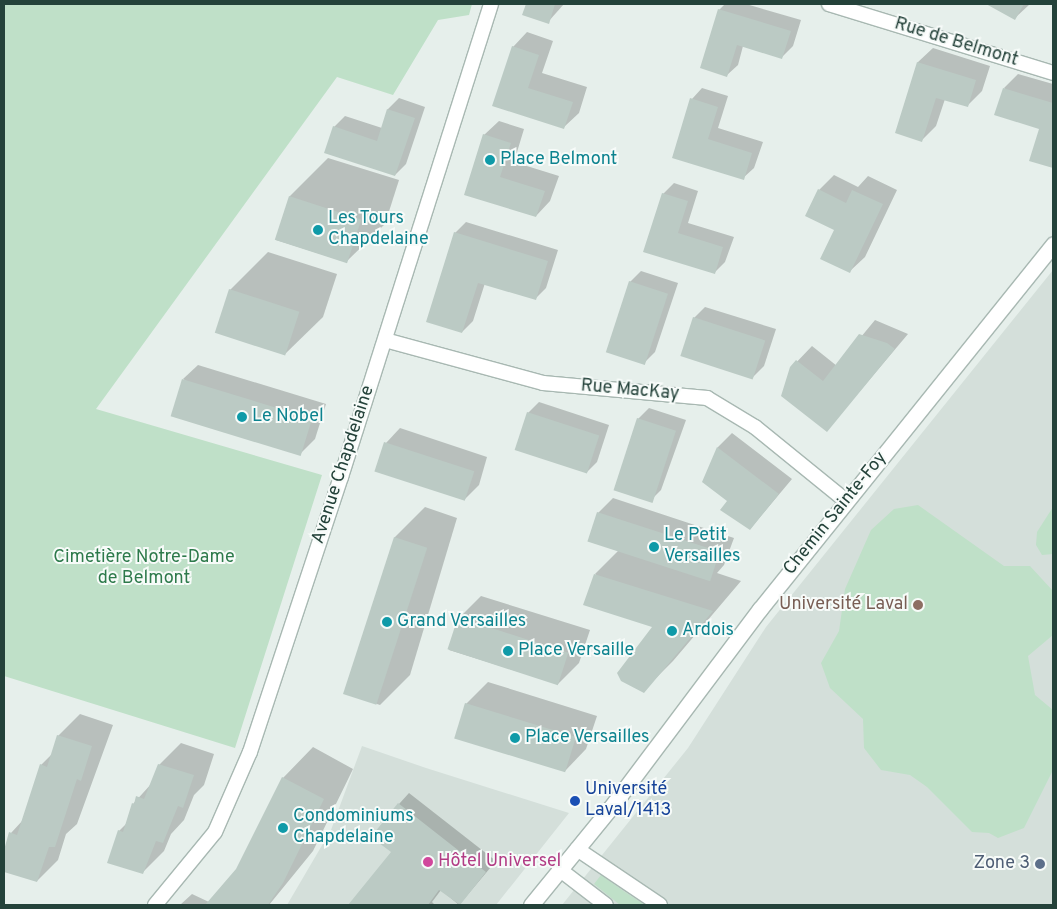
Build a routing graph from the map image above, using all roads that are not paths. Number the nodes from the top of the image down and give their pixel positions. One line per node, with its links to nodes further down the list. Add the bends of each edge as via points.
1 (491, 4): 5 (street, Avenue Chapdelaine)
2 (829, 4): 3 (street, Rue de Belmont)
3 (1053, 73)
4 (1053, 244): 6 (main road, Chemin Sainte-Foy)
5 (385, 340): 6 (street, Rue MacKay, via 542,383 707,398 755,427); 9 (street, Avenue Chapdelaine, via 250,752 215,832)
6 (846, 501): 7 (main road, Chemin Sainte-Foy)
7 (577, 849): 8 (main road, Chemin Sainte-Foy); 12 (street)
8 (559, 869): 10 (main road, Chemin Sainte-Foy); 11 (street)
9 (155, 905)
10 (531, 905)
11 (606, 905)
12 (660, 905)

